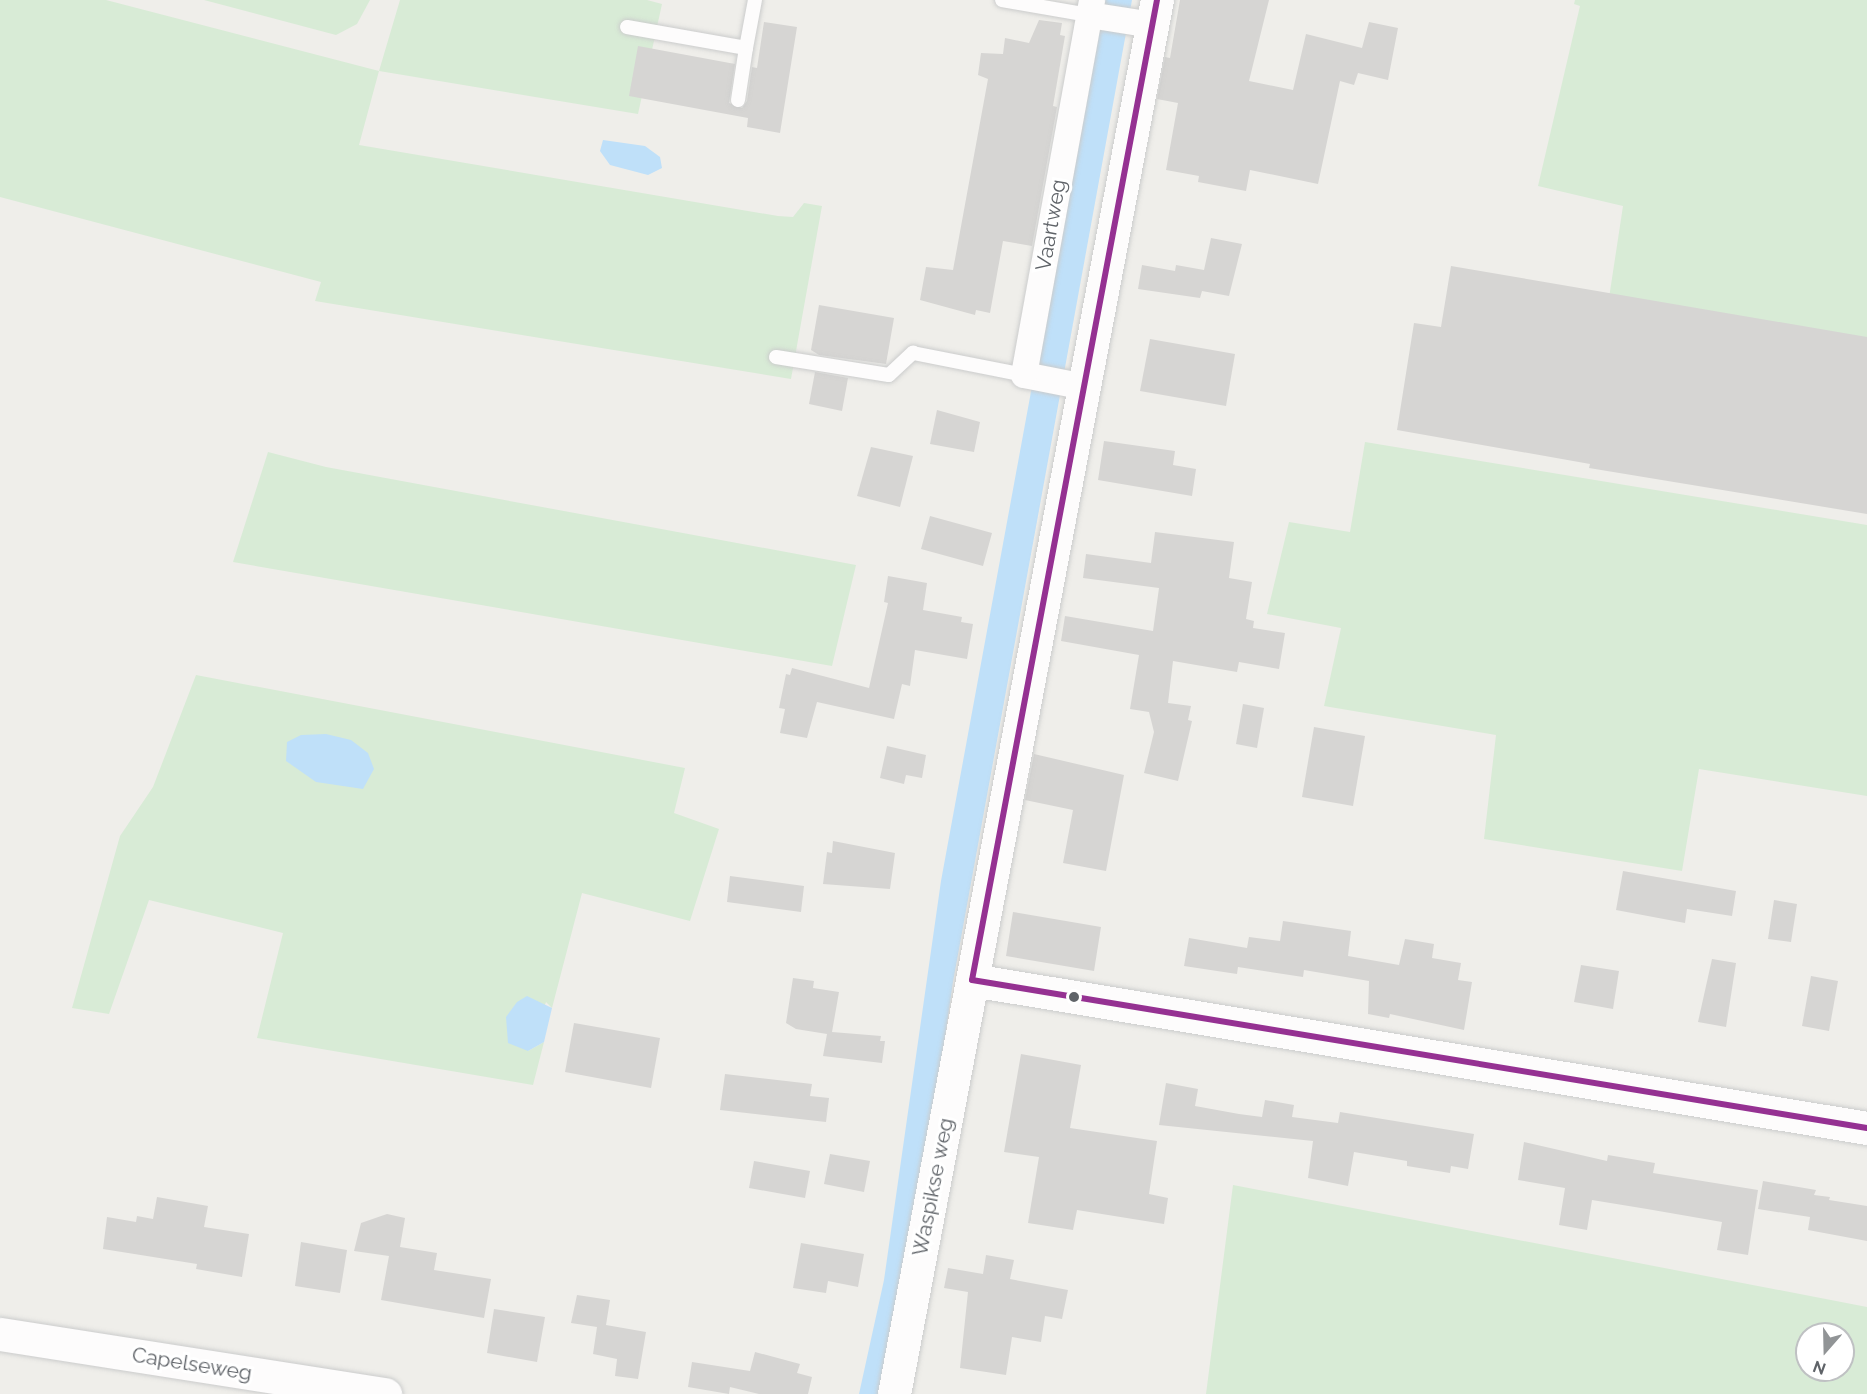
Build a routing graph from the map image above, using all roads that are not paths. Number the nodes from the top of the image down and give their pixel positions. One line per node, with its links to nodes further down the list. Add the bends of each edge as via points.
1 (755, 0): 5 (lane)
2 (1002, 0): 3 (lane)
3 (1114, 11): 8 (street, Vaartweg); 9 (street)
4 (627, 27): 5 (lane)
5 (746, 48): 6 (lane)
6 (738, 100)
7 (776, 357): 8 (lane, via 889,375 914,353)
8 (1029, 376): 9 (street)
9 (1073, 385): 10 (street)
10 (972, 980): 11 (street); 14 (street, Waspikse weg)
11 (1867, 1128)
12 (0, 1334): 13 (street, Capelseweg)
13 (385, 1394)
14 (894, 1394)

